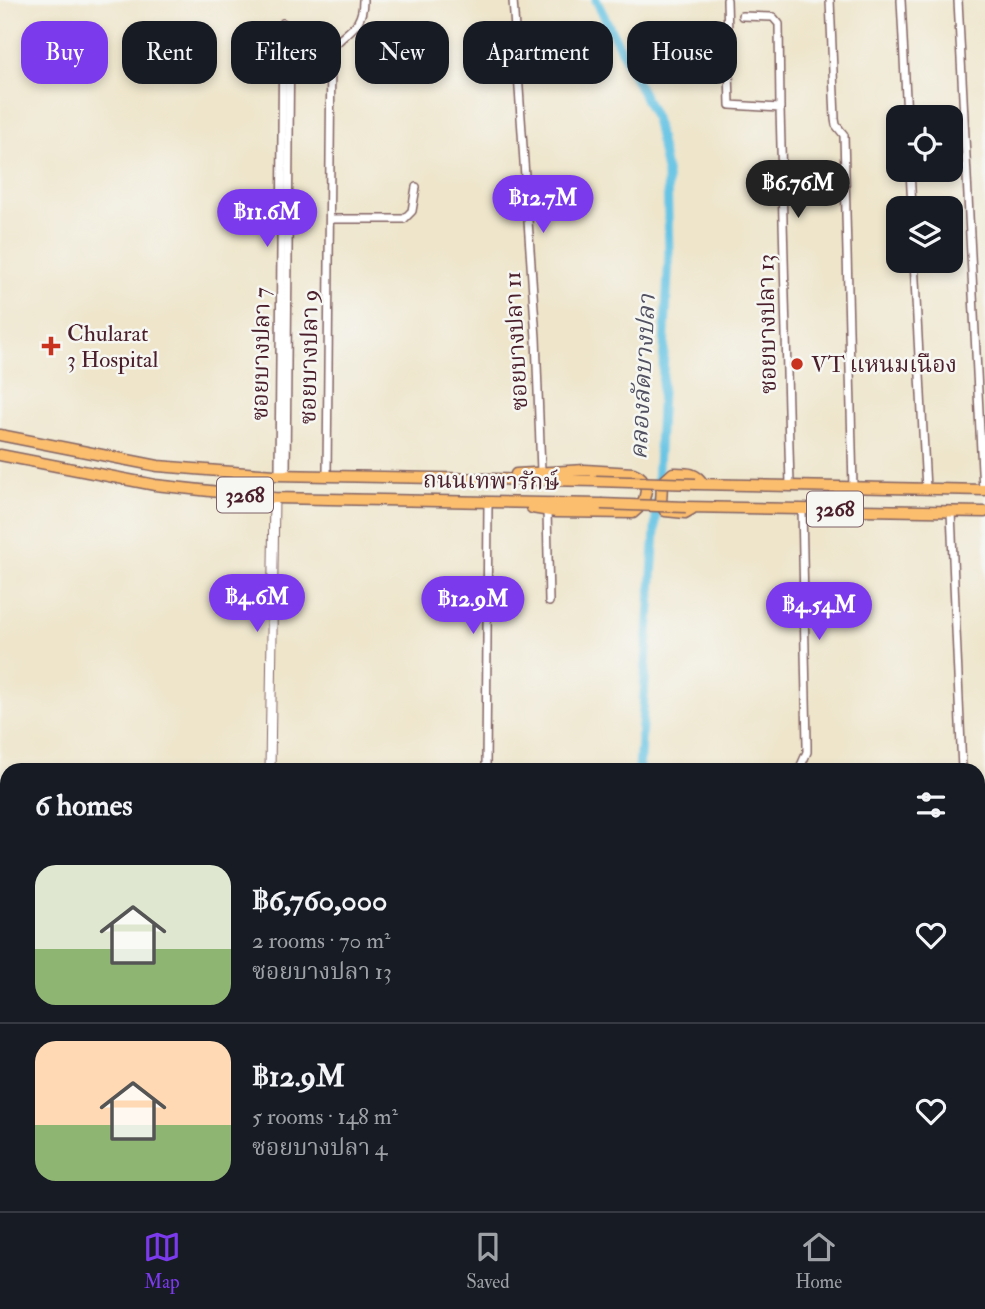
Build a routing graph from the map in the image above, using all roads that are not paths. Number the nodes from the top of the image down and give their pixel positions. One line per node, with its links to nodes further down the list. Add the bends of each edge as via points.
1 (363, 0): 12 (street, ซอยบางปลา 9, via 351,33 331,50)
2 (513, 0): 16 (street, ซอยบางปลา 11)
3 (727, 0): 10 (street, via 730,105)
4 (830, 0): 22 (street, via 835,119 844,135)
5 (901, 0): 9 (street)
6 (958, 0): 24 (street)
7 (742, 16): 10 (street, ซอยบางปลา 13, via 773,17 779,24)
8 (285, 84): 17 (street, ซอยบางปลา 7)
9 (906, 105)
10 (780, 108): 21 (street, ซอยบางปลา 13)
11 (416, 187): 12 (street, via 412,211 404,219)
12 (330, 219): 18 (street, ซอยบางปลา 9)
13 (916, 273): 23 (street)
14 (0, 435): 17 (main road, ถนนเทพารักษ์ / 3268, via 158,466)
15 (0, 455): 25 (main road, ถนนเทพารักษ์ / 3268, via 155,485)
16 (541, 471): 19 (main road); 29 (main road, via 633,473 640,475 646,493 633,513)
17 (282, 475): 18 (main road, ถนนเทพารักษ์ / 3268)
18 (327, 475): 19 (main road, ถนนเทพารักษ์ / 3268)
19 (485, 478): 20 (main road, ถนนเทพารักษ์ / 3268, bridge)
20 (700, 484): 21 (main road, ถนนเทพารักษ์ / 3268); 27 (main road, via 699,478 673,473 662,483 665,511 685,513)
21 (790, 485): 22 (main road, ถนนเทพารักษ์ / 3268)
22 (853, 487): 23 (main road, ถนนเทพารักษ์ / 3268)
23 (926, 489): 24 (main road, ถนนเทพารักษ์ / 3268)
24 (984, 490)
25 (274, 498): 26 (main road, ถนนเทพารักษ์ / 3268); 33 (street)
26 (491, 501): 27 (main road, ถนนเทพารักษ์ / 3268, bridge); 29 (main road); 34 (street)
27 (690, 507): 28 (main road, ถนนเทพารักษ์ / 3268)
28 (802, 508): 30 (main road, ถนนเทพารักษ์ / 3268); 35 (street, via 807,745)
29 (547, 510): 32 (street)
30 (951, 512): 31 (main road, ถนนเทพารักษ์ / 3268); 36 (street)
31 (985, 512)
32 (549, 602)
33 (270, 763)
34 (486, 763)
35 (802, 763)
36 (962, 763)

